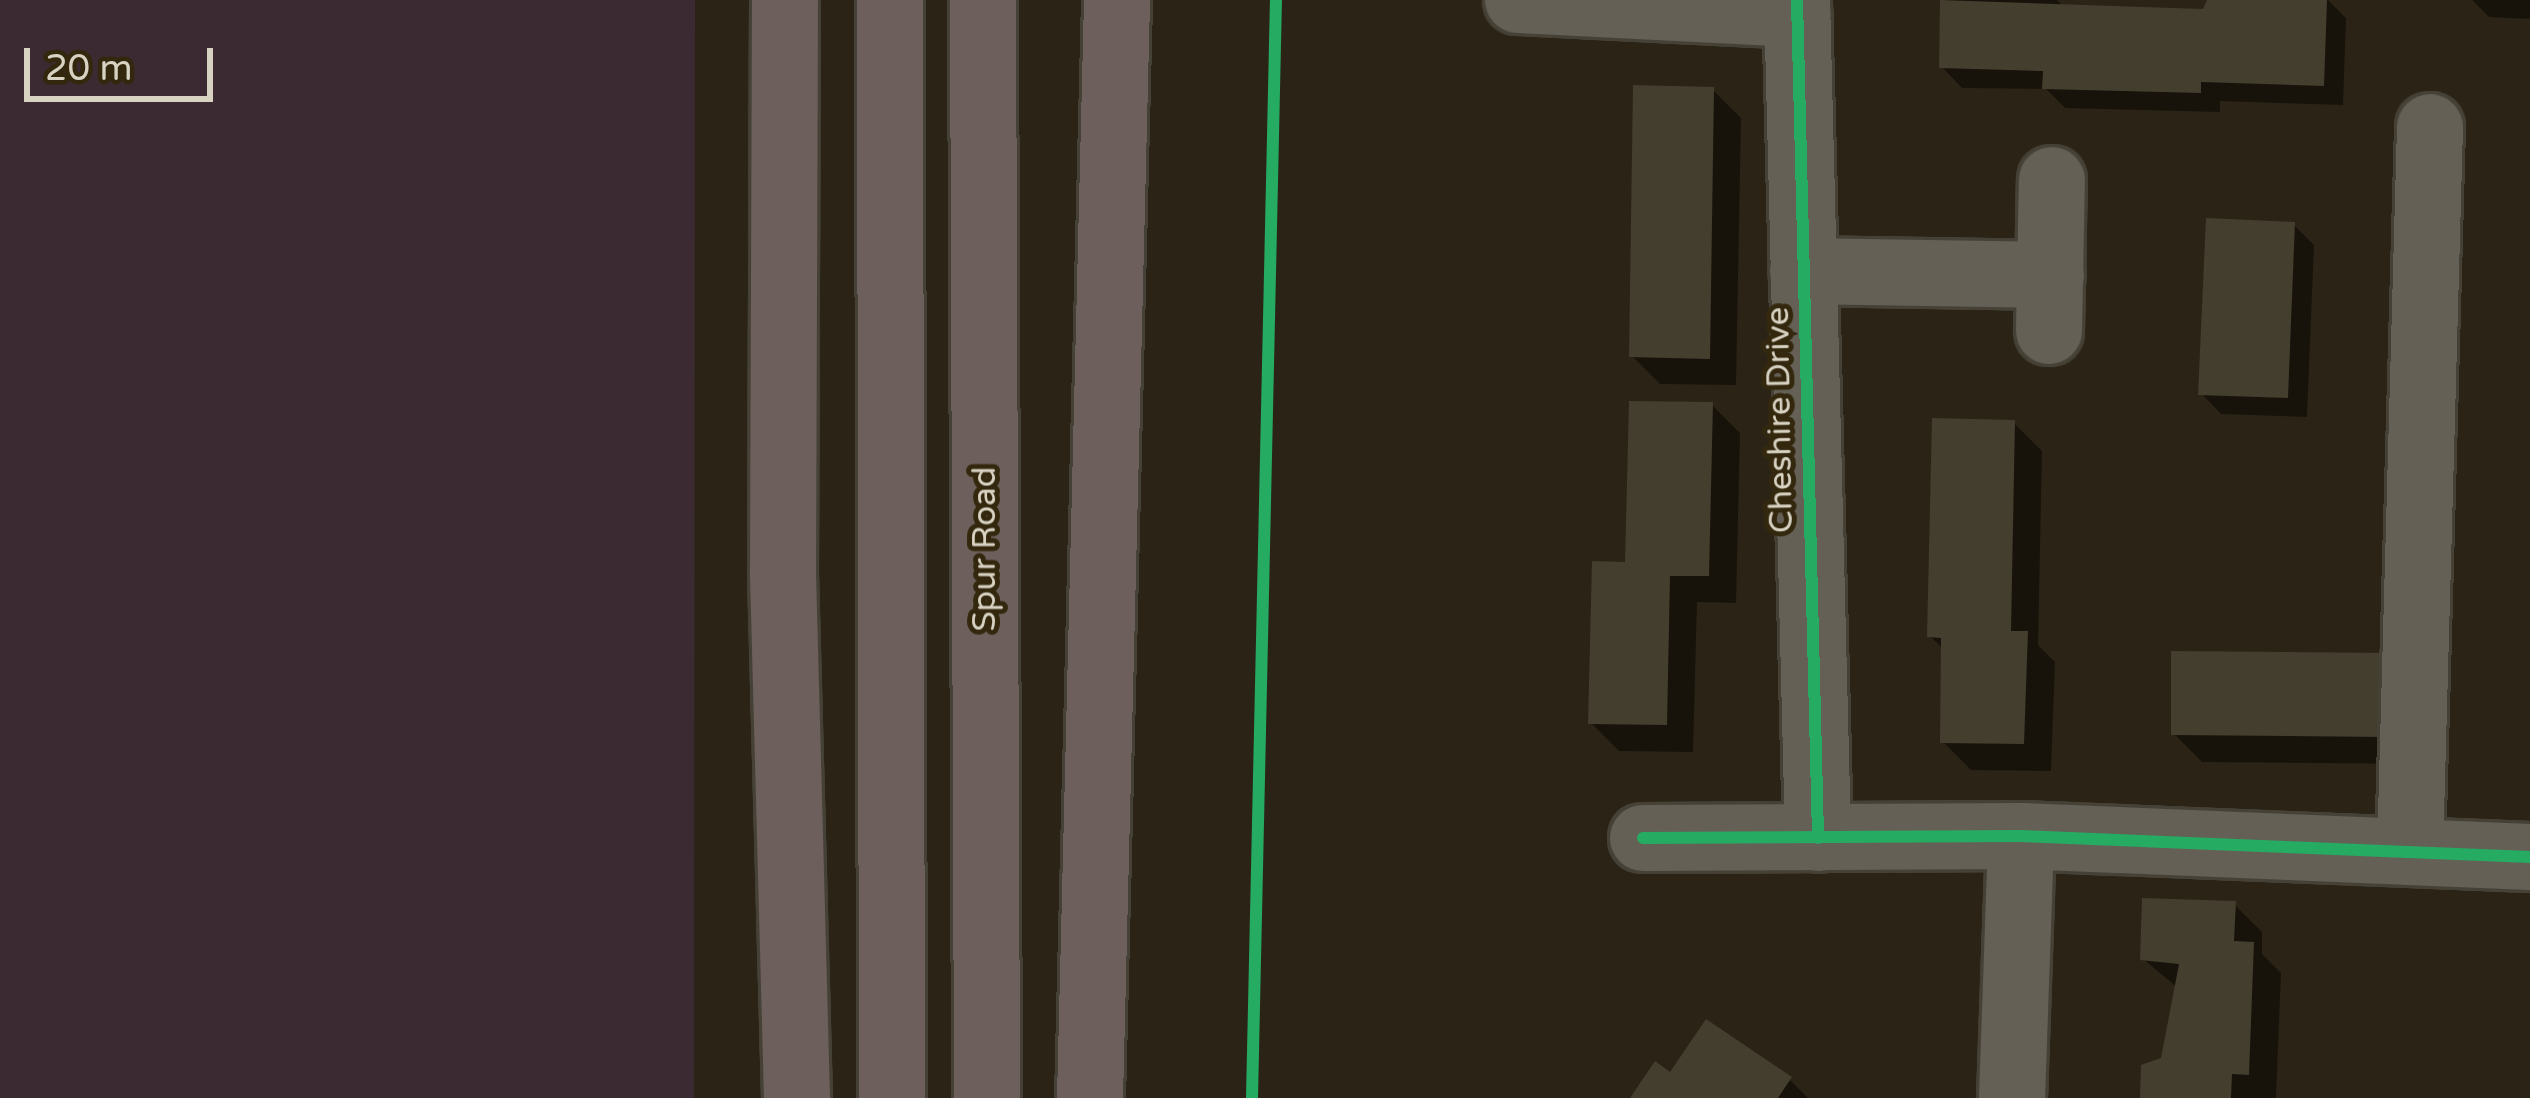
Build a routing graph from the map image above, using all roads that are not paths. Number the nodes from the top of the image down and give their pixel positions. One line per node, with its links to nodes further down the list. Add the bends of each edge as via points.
1 (785, 0): 15 (highway, via 783,574)
2 (890, 0): 16 (highway)
3 (983, 0): 17 (highway, Spur Road)
4 (1118, 0): 18 (highway)
5 (1518, 0): 6 (street)
6 (1797, 7): 9 (street, Cheshire Drive)
7 (2430, 127): 13 (street)
8 (2052, 180): 9 (street, Cheshire Drive, via 2050,303)
9 (1803, 271): 12 (street, Cheshire Drive)
10 (2021, 836): 12 (street); 13 (street); 19 (street)
11 (1643, 838): 12 (street)
12 (1818, 838)
13 (2410, 852): 14 (street)
14 (2530, 857)
15 (797, 1098)
16 (892, 1098)
17 (987, 1098)
18 (1090, 1098)
19 (2012, 1098)

